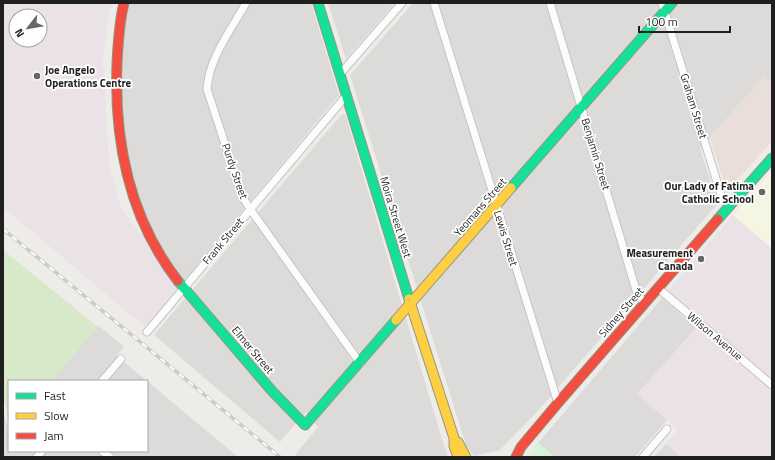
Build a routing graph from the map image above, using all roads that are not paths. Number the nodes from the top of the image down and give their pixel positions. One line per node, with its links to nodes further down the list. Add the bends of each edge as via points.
1 (124, 3): 16 (street, Elmer Street, via 116,89 124,173 140,220 167,266)
2 (246, 3): 15 (street, Purdy Street, via 213,62 208,75 207,89 242,196)
3 (318, 3): 9 (street, Moira Street West)
4 (402, 3): 9 (street)
5 (434, 3): 14 (street, Lewis Street)
6 (550, 3): 11 (street, Benjamin Street)
7 (672, 3): 8 (street, Yeomans Street)
8 (664, 7): 11 (street, Yeomans Street); 13 (street, Graham Street, via 722,198)
9 (340, 74): 10 (street, Moira Street West)
10 (346, 96): 15 (street, Frank Street); 19 (street, Moira Street West)
11 (582, 107): 14 (street, Yeomans Street); 18 (street, Benjamin Street, via 636,290)
12 (772, 158): 13 (street, Sidney Street)
13 (731, 205): 17 (street, Sidney Street)
14 (496, 206): 19 (street, Yeomans Street); 25 (street, Lewis Street)
15 (250, 209): 16 (street, Frank Street); 22 (street, Purdy Street)
16 (185, 287): 20 (street, Frank Street); 26 (street, Elmer Street, via 281,402)
17 (658, 288): 18 (street, Sidney Street); 24 (street, Wilson Avenue)
18 (644, 304): 25 (street, Sidney Street)
19 (411, 305): 22 (street, Yeomans Street); 28 (street, Moira Street West)
20 (146, 332)
21 (121, 359): 23 (street)
22 (360, 363): 26 (street, Yeomans Street)
23 (103, 380)
24 (772, 385)
25 (558, 404): 29 (street, Sidney Street)
26 (306, 425)
27 (667, 429): 34 (street)
28 (454, 438): 30 (street, Moira Street West); 31 (street, Moira Street West)
29 (521, 447): 32 (street, Sidney Street); 33 (street, Sidney Street)
30 (458, 457)
31 (466, 457)
32 (506, 457)
33 (516, 457)
34 (643, 457)

